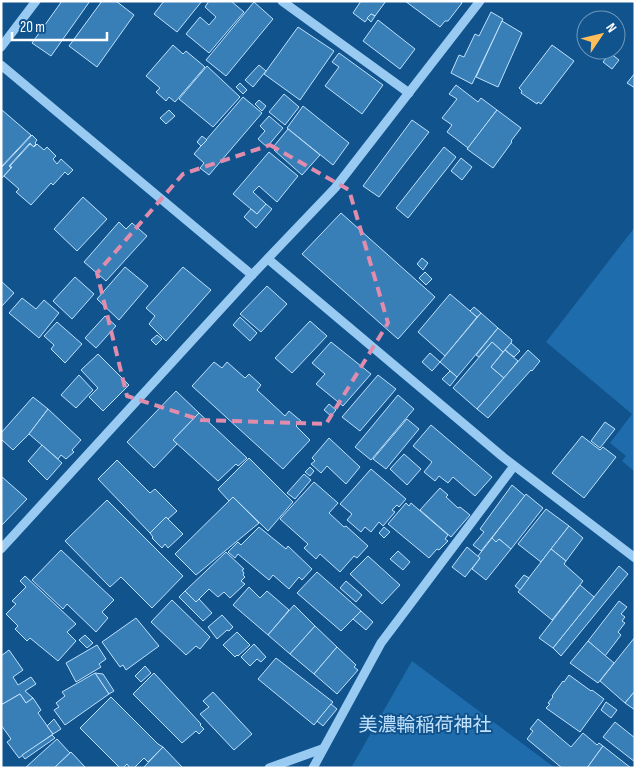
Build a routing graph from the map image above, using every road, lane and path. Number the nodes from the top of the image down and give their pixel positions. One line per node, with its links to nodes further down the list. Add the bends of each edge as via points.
1 (36, 1): 4 (street)
2 (282, 1): 6 (street)
3 (480, 1): 6 (street)
4 (1, 47)
5 (1, 65): 8 (street)
6 (409, 92): 7 (street, via 335,188)
7 (268, 259): 8 (street); 9 (street)
8 (252, 275): 10 (street)
9 (514, 466): 11 (street); 12 (street, via 382,643)
10 (1, 549)
11 (635, 558)
12 (322, 750): 13 (street); 14 (street)
13 (269, 768)
14 (313, 768)

